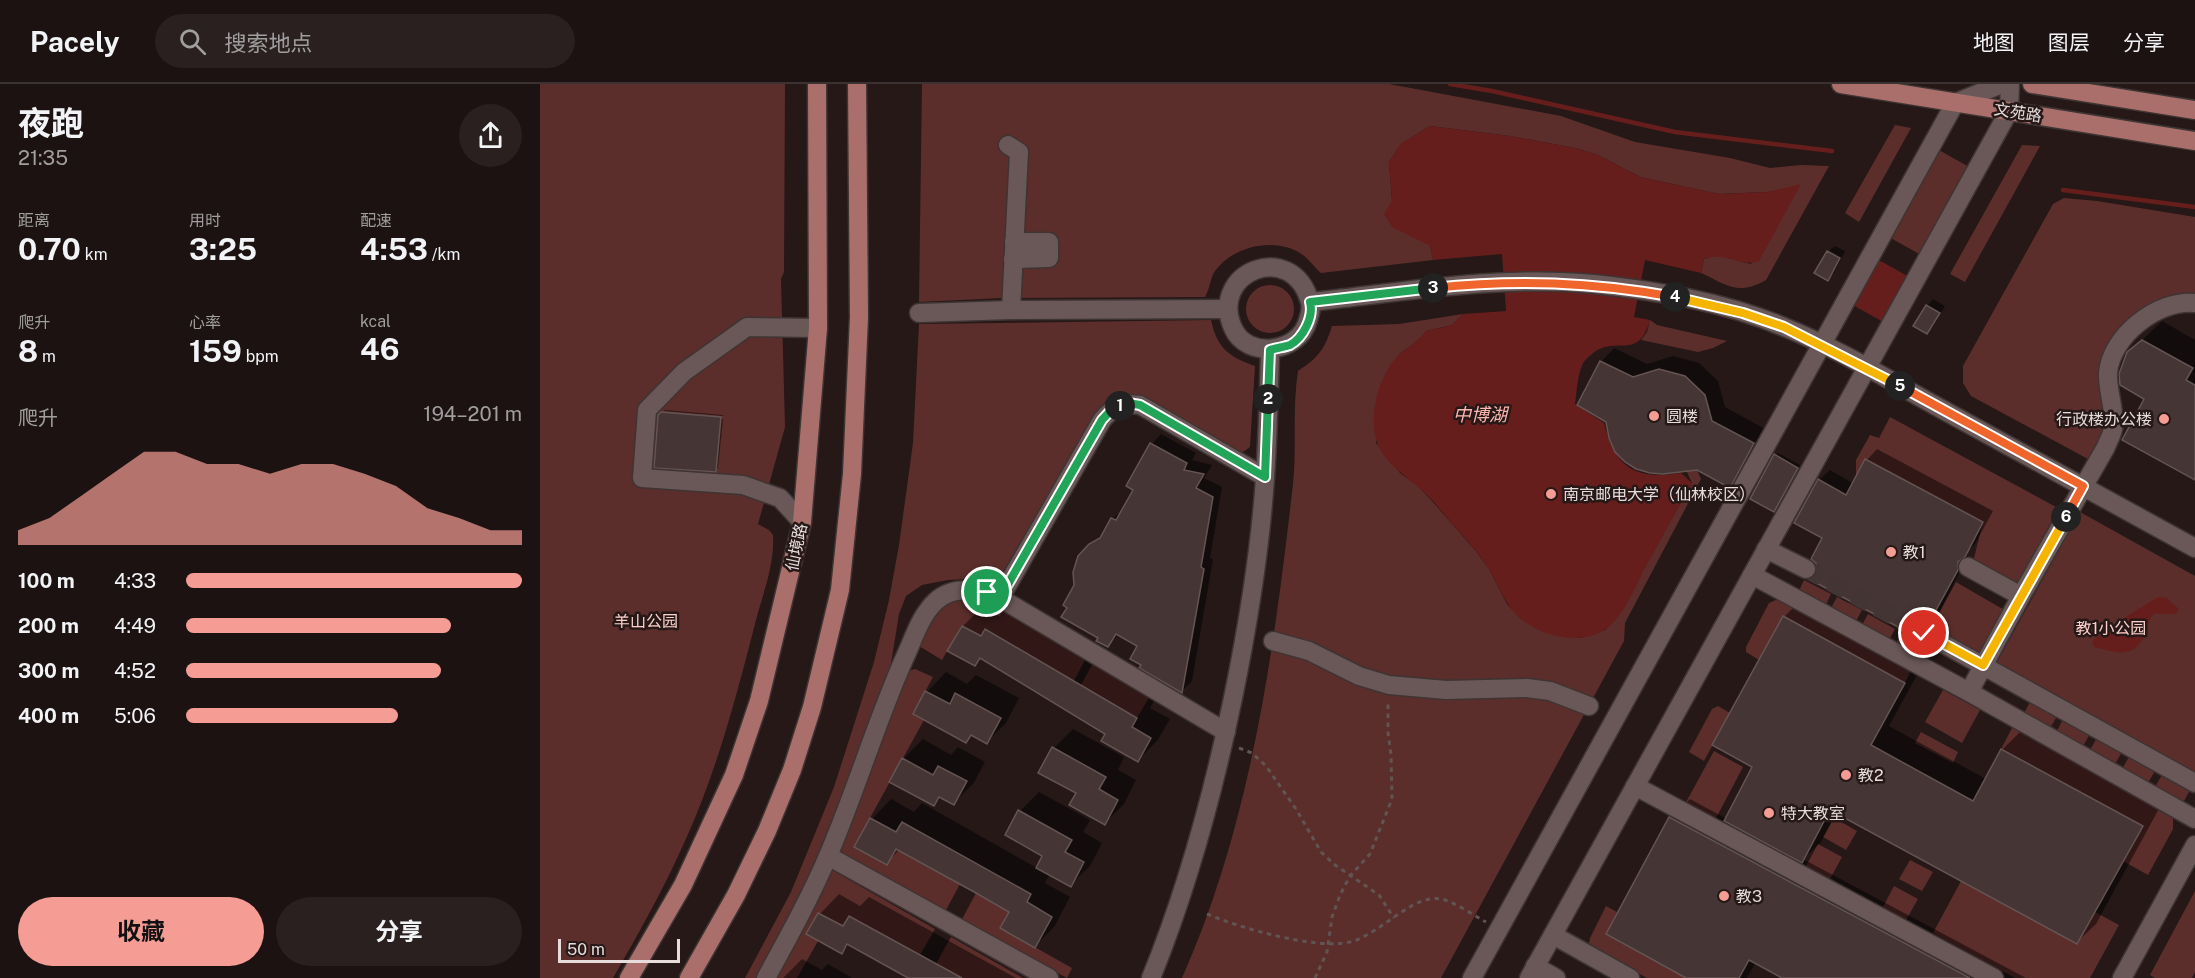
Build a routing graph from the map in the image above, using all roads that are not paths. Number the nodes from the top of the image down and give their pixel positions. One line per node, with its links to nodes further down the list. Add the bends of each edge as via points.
1 (817, 84): 17 (main road, 仙境路)
2 (858, 84): 45 (main road, via 859,317 852,474 840,590 812,707 792,770 736,895)
3 (1841, 84): 7 (main road, 文苑路)
4 (2002, 84): 7 (street)
5 (2010, 84): 9 (street)
6 (2032, 84): 8 (main road, 文苑路)
7 (1955, 103): 9 (main road, 文苑路); 18 (street)
8 (2195, 110)
9 (2008, 111): 10 (main road, 文苑路); 20 (street)
10 (2195, 141)
11 (1008, 145): 15 (street, via 1019,152)
12 (1310, 302): 14 (street, via 1305,287 1290,272 1269,267 1248,272 1233,288); 18 (street, via 1521,282 1592,284 1688,299 1743,313); 19 (street, via 1306,329 1291,344)
13 (2195, 303): 22 (street, via 2167,306 2148,316 2112,356 2108,375 2113,429)
14 (1228, 309): 15 (street); 19 (street, via 1234,330 1249,345)
15 (1011, 310): 16 (street)
16 (920, 313)
17 (818, 328): 23 (main road, 仙境路); 23 (street, via 747,327 684,372 646,410 642,478 743,485 780,498)
18 (1822, 345): 20 (street); 49 (street)
19 (1270, 350): 21 (street)
20 (1866, 368): 22 (street); 25 (street)
21 (1265, 477): 30 (street, via 1140,405 1128,403 1113,408 1102,420); 36 (street, via 1247,626)
22 (2083, 486): 24 (street); 29 (street)
23 (802, 522): 44 (main road, 仙境路, via 759,701 734,775 682,885)
24 (2195, 548)
25 (1766, 549): 27 (street); 28 (street)
26 (1968, 567): 29 (street)
27 (1806, 569)
28 (1752, 575): 34 (street); 38 (street)
29 (2021, 596): 33 (street)
30 (1000, 598): 36 (street); 41 (street, via 978,591 949,592 926,613 895,680)
31 (1924, 633): 33 (street)
32 (1273, 641): 35 (street, via 1309,651 1359,676 1389,685 1446,690 1527,688 1550,691)
33 (1983, 665): 34 (street); 37 (street)
34 (1969, 692): 39 (street)
35 (1589, 706)
36 (1225, 737): 48 (street, via 1189,874)
37 (2195, 783)
38 (1635, 786): 42 (street); 52 (street)
39 (2195, 819)
40 (2195, 845): 53 (street)
41 (828, 856): 46 (street); 47 (street)
42 (1553, 935): 43 (street); 51 (street)
43 (1532, 972): 50 (street)
44 (629, 978)
45 (689, 978)
46 (766, 978)
47 (1049, 978)
48 (1152, 978)
49 (1472, 978)
50 (1556, 978)
51 (1630, 978)
52 (1994, 978)
53 (2122, 978)

